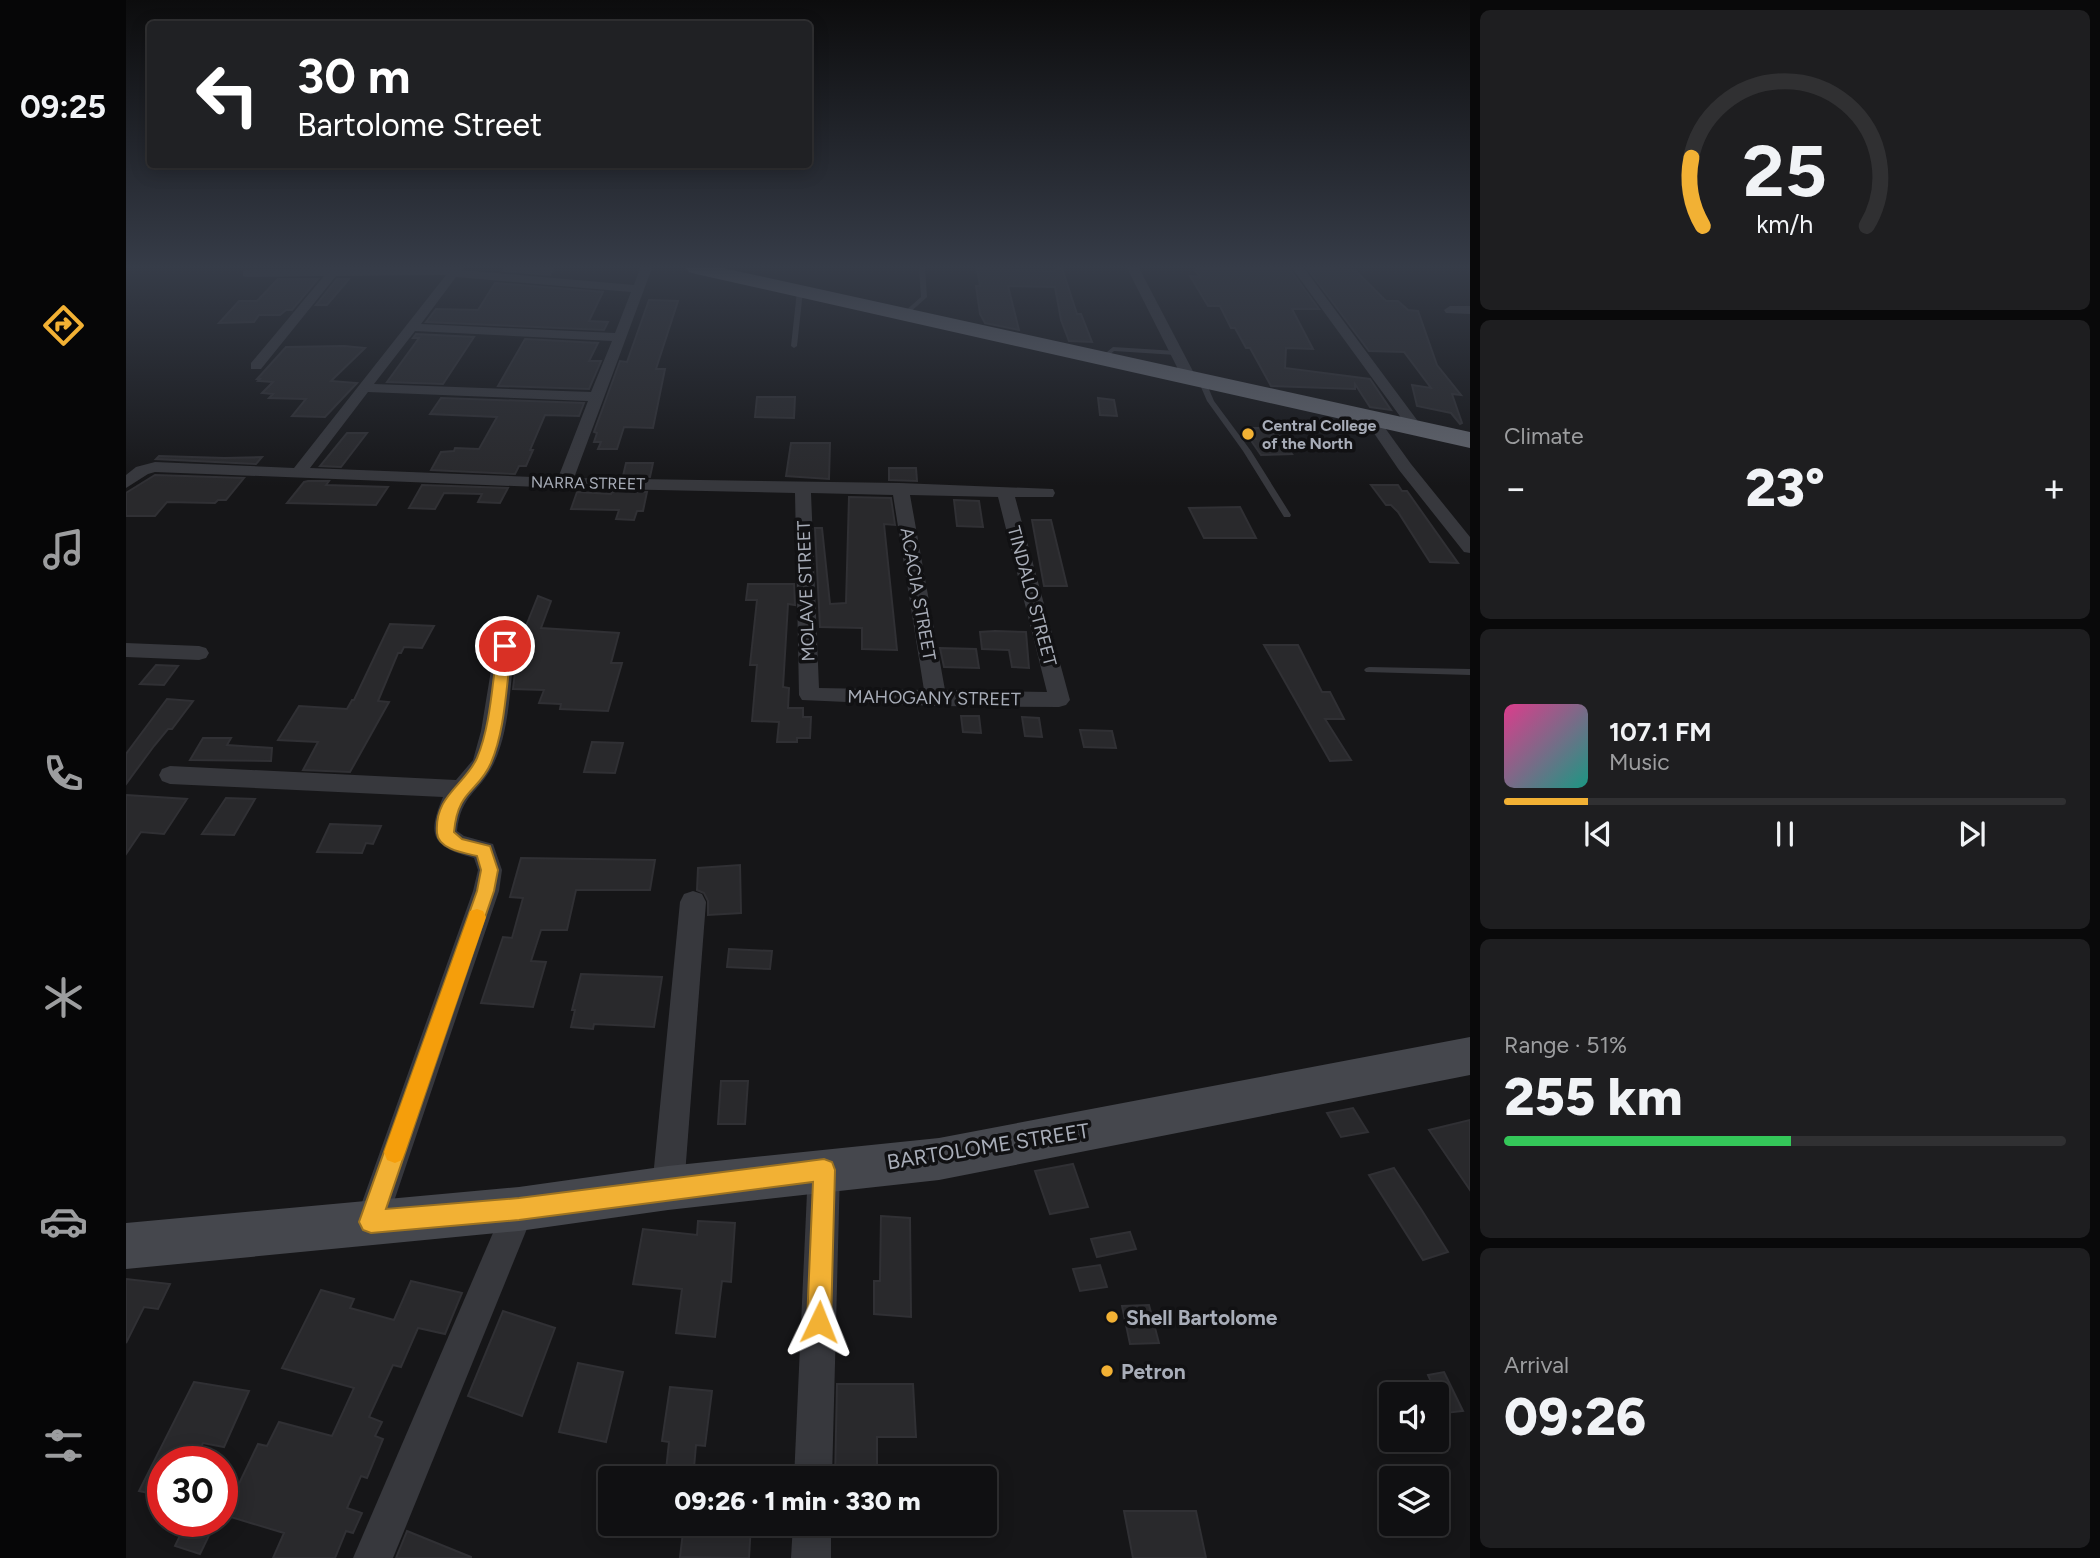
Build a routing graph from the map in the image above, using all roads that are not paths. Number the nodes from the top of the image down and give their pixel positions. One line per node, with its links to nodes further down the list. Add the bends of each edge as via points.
1 (277, 341): 11 (street)
2 (402, 341): 13 (street)
3 (620, 341): 14 (street)
4 (795, 341): 8 (lane)
5 (1026, 341): 10 (highway)
6 (1170, 341): 9 (street)
7 (1352, 341): 16 (street)
8 (794, 346)
9 (1176, 353): 10 (lane, via 1113,349); 12 (street)
10 (1104, 358): 12 (highway)
11 (256, 366)
12 (1195, 378): 15 (highway); 25 (lane)
13 (366, 388): 14 (street); 18 (street)
14 (598, 397): 20 (street)
15 (1370, 417): 16 (highway); 26 (street)
16 (1415, 427): 17 (highway)
17 (1470, 440)
18 (298, 473): 19 (street, NARRA STREET, via 155,467); 20 (street, NARRA STREET)
19 (129, 480)
20 (564, 483): 21 (street, NARRA STREET)
21 (803, 487): 22 (street, NARRA STREET); 32 (street, MOLAVE STREET)
22 (900, 488): 23 (street, NARRA STREET); 33 (street, ACACIA STREET)
23 (1005, 491): 24 (street, NARRA STREET); 34 (street, TINDALO STREET)
24 (1048, 493)
25 (1287, 515)
26 (1470, 548)
27 (505, 646): 36 (street, via 484,762)
28 (126, 650): 29 (street)
29 (199, 653)
30 (1368, 670): 31 (lane)
31 (1470, 671)
32 (809, 695): 33 (street, MAHOGANY STREET)
33 (936, 699): 34 (street, MAHOGANY STREET)
34 (1059, 700)
35 (170, 775): 36 (street)
36 (462, 789): 42 (street, via 449,808 445,835 457,844 484,851 490,870 486,891)
37 (693, 902): 40 (street)
38 (1470, 1055): 39 (street, BARTOLOME STREET, via 939,1159)
39 (824, 1170): 40 (street, BARTOLOME STREET); 44 (street)
40 (668, 1188): 41 (street, BARTOLOME STREET)
41 (519, 1209): 42 (street, BARTOLOME STREET); 46 (street)
42 (371, 1222): 43 (street, BARTOLOME STREET)
43 (126, 1246)
44 (813, 1466)
45 (812, 1536): 47 (street)
46 (373, 1558)
47 (811, 1558)

